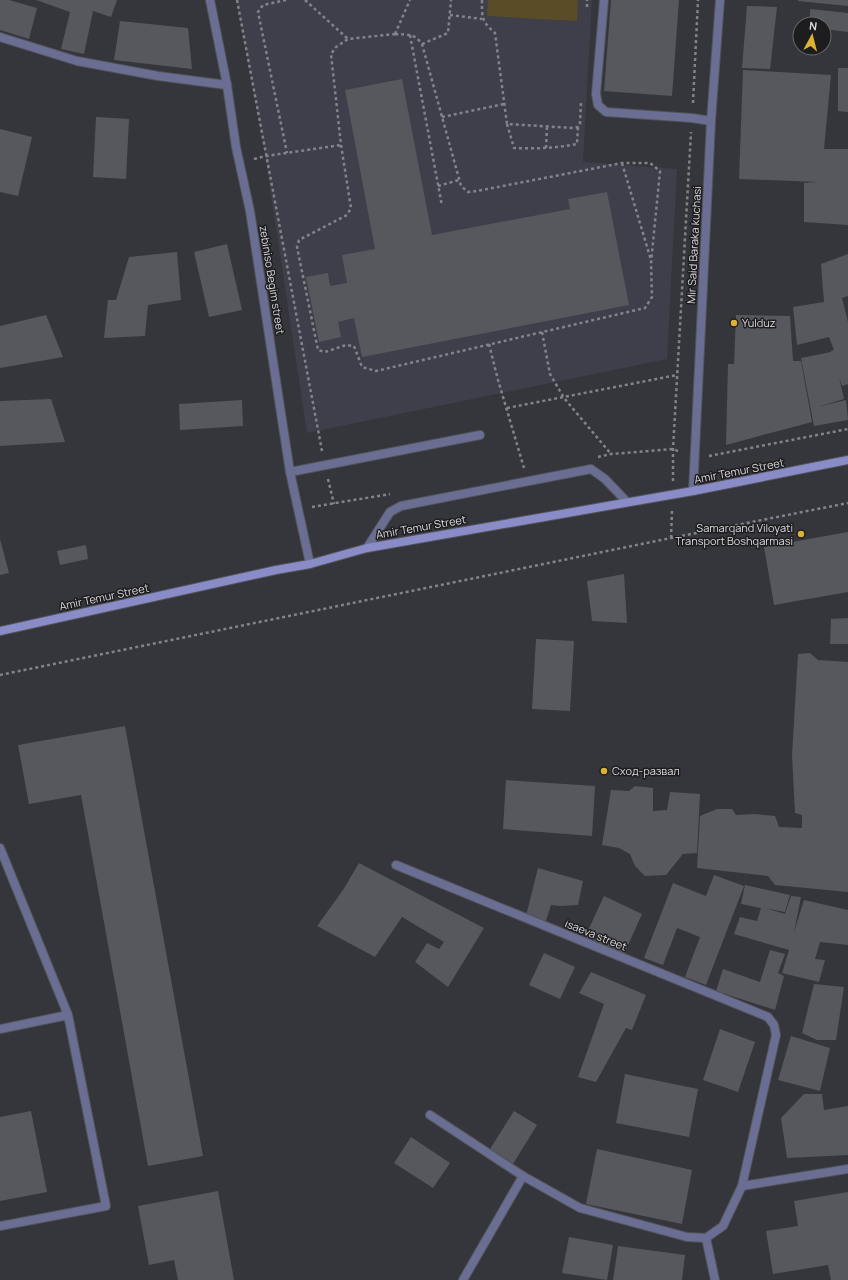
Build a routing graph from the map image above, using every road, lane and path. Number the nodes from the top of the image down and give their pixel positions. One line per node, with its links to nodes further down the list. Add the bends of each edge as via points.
1 (210, 0): 20 (street, zebiniso Begim street)
2 (237, 0): 32 (path)
3 (286, 0): 31 (path, via 263,5 258,12)
4 (305, 0): 18 (path)
5 (410, 0): 15 (path)
6 (451, 0): 13 (path)
7 (482, 0): 14 (path)
8 (587, 0): 12 (path)
9 (604, 0): 24 (street, via 596,94 598,105 606,112)
10 (698, 0): 24 (path)
11 (720, 0): 25 (street, Mir Said Baraka kuchasi)
12 (587, 8)
13 (450, 15): 14 (path); 19 (path, via 448,33)
14 (482, 19): 22 (path, via 495,33)
15 (395, 34): 16 (path); 18 (path)
16 (410, 35): 19 (path, via 417,37); 36 (path)
17 (0, 38): 20 (street, via 77,60 158,76)
18 (348, 39): 29 (path, via 331,54)
19 (422, 44): 23 (path)
20 (227, 85): 33 (street, zebiniso Begim street)
21 (582, 101): 28 (path)
22 (504, 104): 23 (path); 26 (path)
23 (442, 117): 35 (path)
24 (692, 118): 25 (street); 41 (path)
25 (711, 121): 50 (street, Mir Said Baraka kuchasi)
26 (507, 124): 27 (path); 30 (path, via 514,148)
27 (547, 126): 28 (path); 30 (path)
28 (578, 127): 30 (path, via 577,144)
29 (341, 145): 31 (path); 40 (path, via 351,208 347,215 299,240 297,247 318,350 325,352 346,345 354,346 362,366 376,371)
30 (546, 148)
31 (287, 153): 32 (path)
32 (266, 156): 33 (path); 47 (path)
33 (240, 163): 49 (street, zebiniso Begim street, via 250,211)
34 (622, 163): 35 (path, via 468,192); 38 (path); 38 (path, via 650,163 660,171)
35 (459, 180): 36 (path)
36 (438, 186): 37 (path)
37 (442, 206)
38 (651, 262): 39 (path, via 652,297 645,308)
39 (542, 332): 40 (path); 42 (path, via 550,374)
40 (489, 344): 43 (path)
41 (678, 376): 42 (path); 51 (path)
42 (564, 398): 43 (path); 45 (path)
43 (507, 408): 48 (path)
44 (480, 435): 47 (street)
45 (611, 454)
46 (848, 460): 50 (main road, Amir Temur Street)
47 (325, 465): 49 (street); 54 (path)
48 (525, 470)
49 (290, 472): 57 (street, zebiniso Begim street)
50 (693, 491): 51 (main road, Amir Temur Street)
51 (673, 494): 52 (main road, Amir Temur Street); 55 (path)
52 (627, 502): 56 (main road, Amir Temur Street); 56 (street, via 605,479 591,469 401,506 390,512)
53 (848, 503): 55 (path)
54 (334, 504)
55 (670, 538): 59 (path)
56 (367, 548): 57 (main road, Amir Temur Street)
57 (310, 564): 58 (main road, Amir Temur Street)
58 (0, 631)
59 (0, 675)
60 (0, 848): 62 (street)
61 (396, 865): 67 (street, via 768,1017 774,1025 776,1035)
62 (68, 1015): 63 (street); 68 (street, via 106,1206)
63 (0, 1029)
64 (430, 1115): 66 (street)
65 (848, 1169): 67 (street)
66 (522, 1176): 69 (street, via 580,1208 687,1238); 70 (street)
67 (742, 1186): 69 (street, via 723,1226)
68 (0, 1226)
69 (706, 1238): 71 (street)
70 (463, 1280)
71 (715, 1280)

